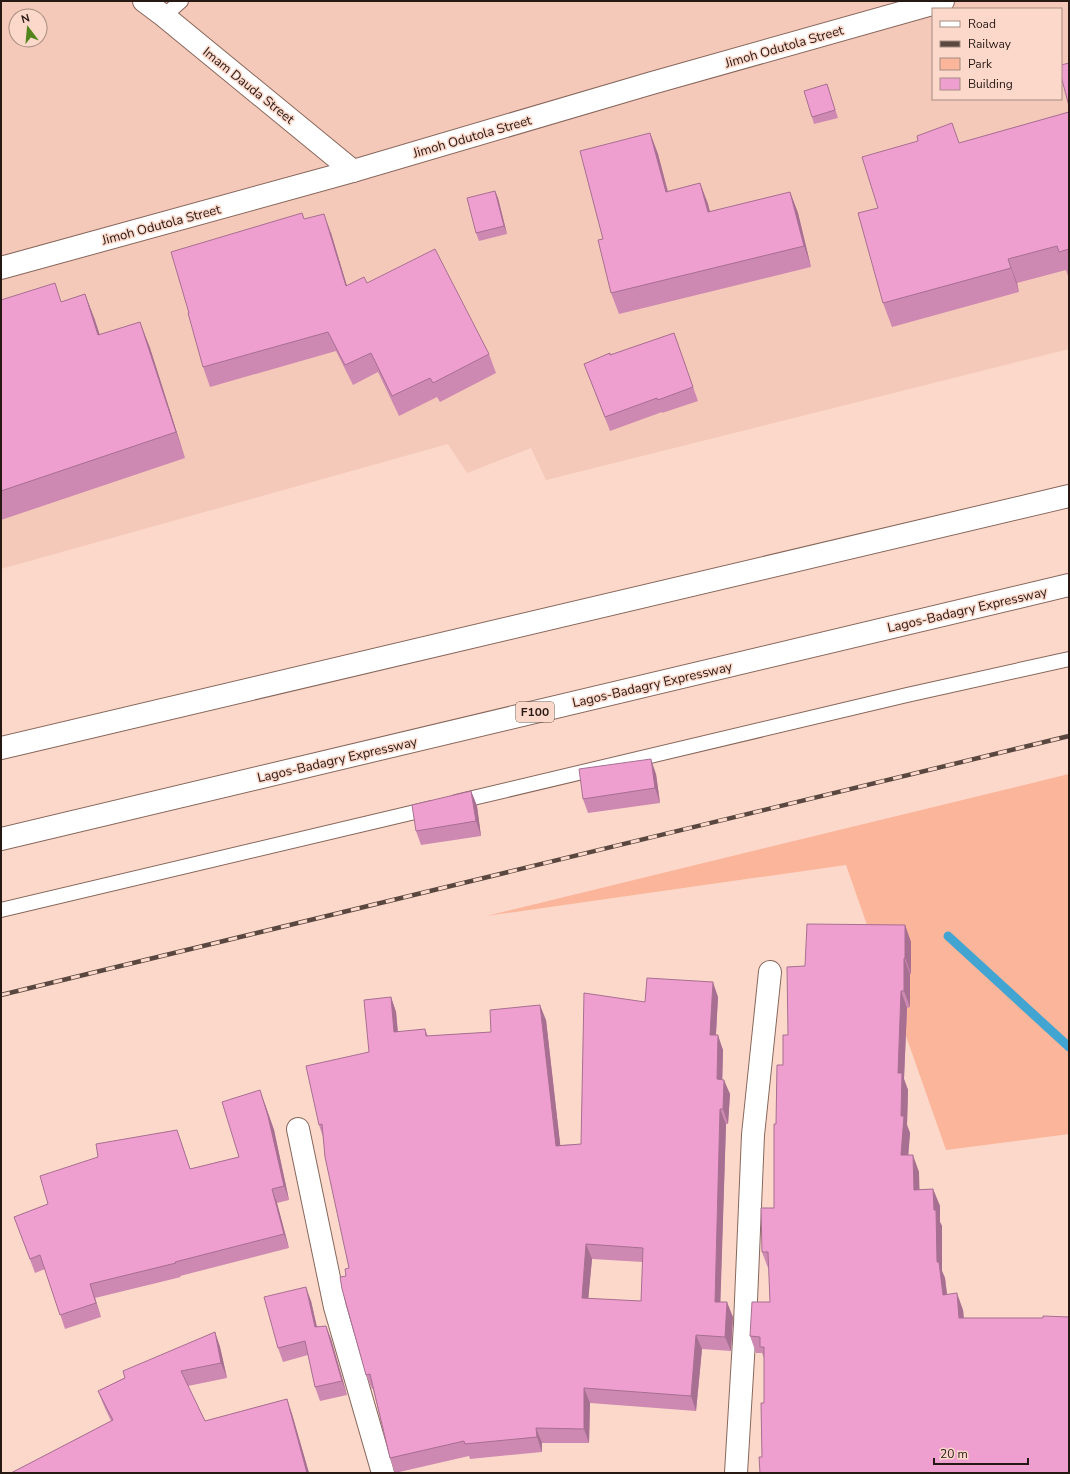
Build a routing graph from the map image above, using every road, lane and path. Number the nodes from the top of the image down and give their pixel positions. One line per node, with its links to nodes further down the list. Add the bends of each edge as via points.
1 (144, 1): 4 (main road, Imam Dauda Street)
2 (181, 1): 4 (lane)
3 (943, 1): 5 (main road, Jimoh Odutola Street)
4 (164, 16): 5 (main road, Imam Dauda Street)
5 (354, 171): 6 (main road, Jimoh Odutola Street)
6 (1, 268)
7 (1069, 496): 10 (main road)
8 (1069, 585): 11 (main road, Lagos-Badagry Expressway / F100)
9 (1069, 659): 12 (lane)
10 (1, 748)
11 (1, 839)
12 (1, 910)
13 (770, 972): 16 (main road, via 753,1135)
14 (298, 1129): 15 (main road, via 335,1307)
15 (383, 1473)
16 (736, 1473)

